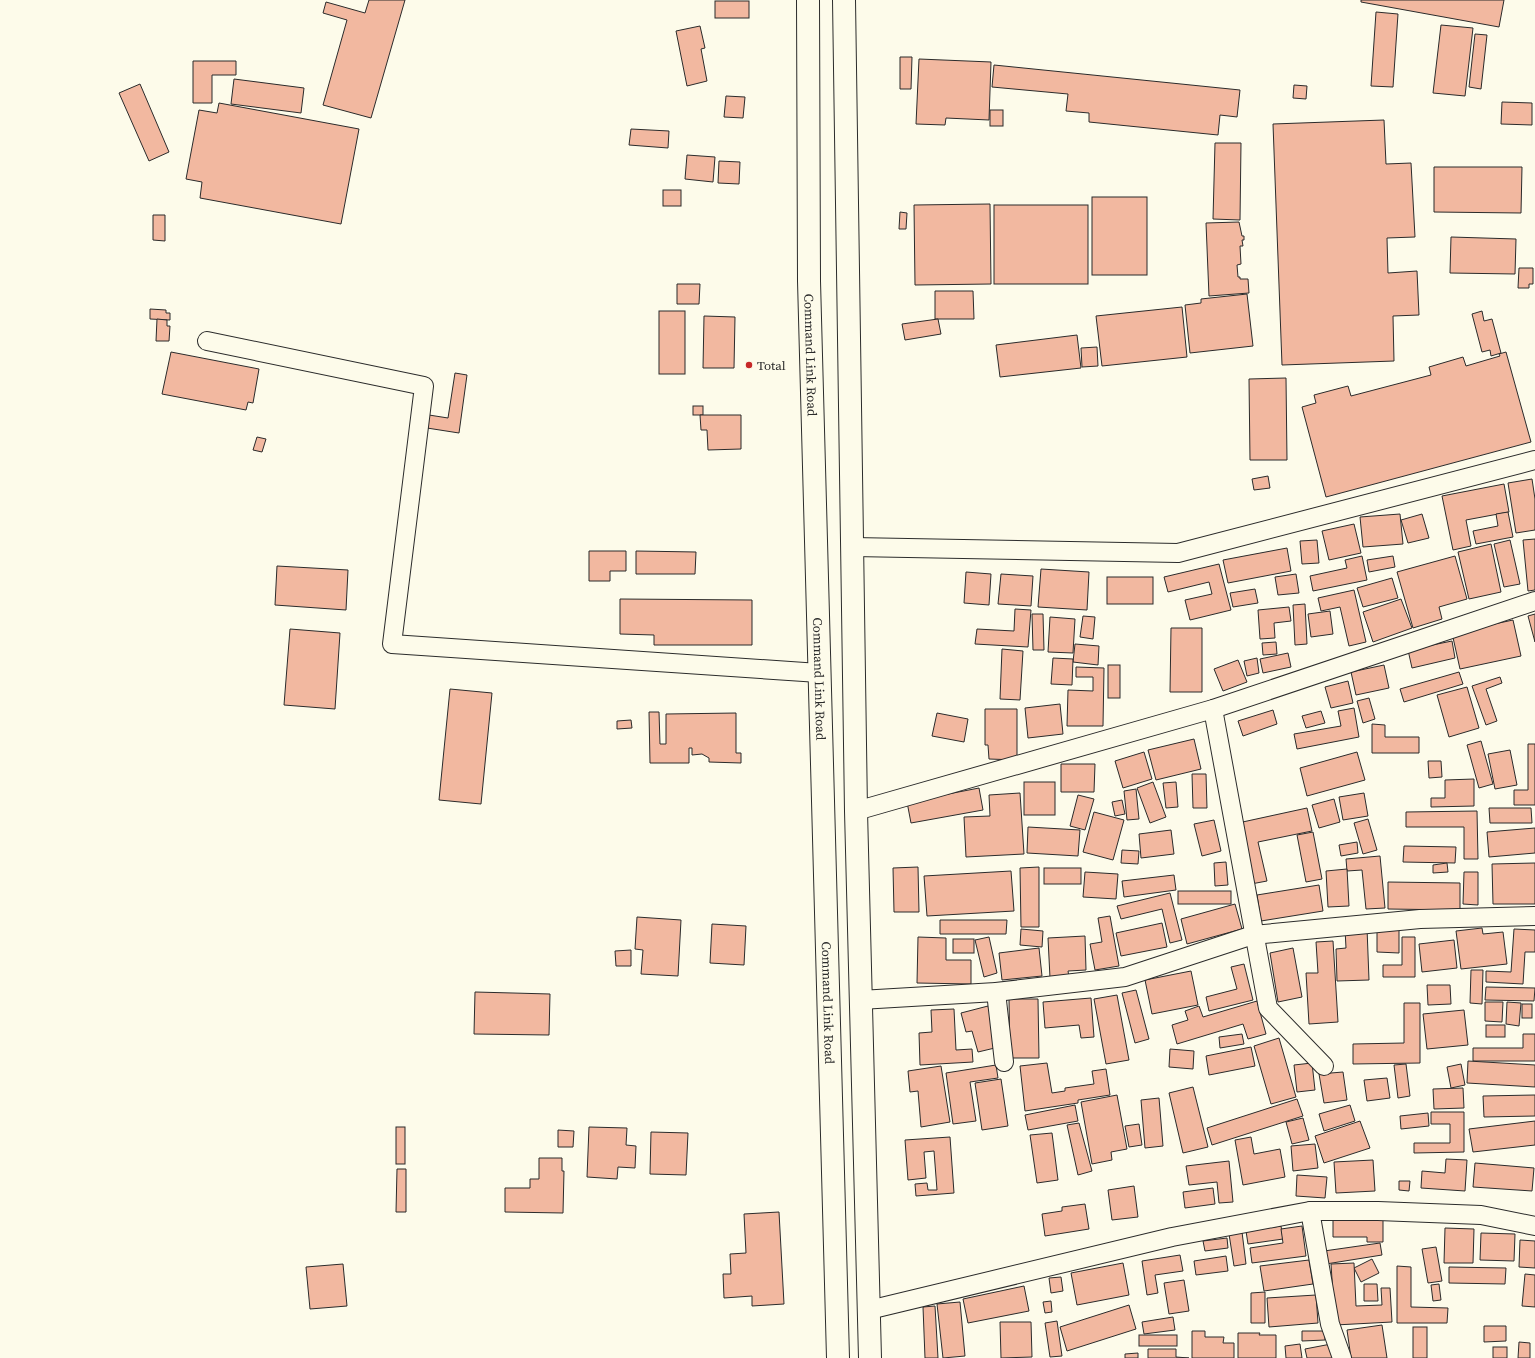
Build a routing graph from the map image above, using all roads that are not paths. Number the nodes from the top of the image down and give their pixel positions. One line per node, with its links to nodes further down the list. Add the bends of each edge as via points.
1 (808, 0): 7 (main road, Command Link Road, via 809,281)
2 (844, 0): 5 (main road)
3 (207, 341): 7 (street, via 424,386 392,644)
4 (1535, 460): 5 (street, via 1178,553)
5 (853, 547): 9 (main road)
6 (1535, 601): 8 (street)
7 (819, 674): 19 (main road, Command Link Road)
8 (1213, 709): 9 (street); 11 (street)
9 (856, 811): 13 (main road)
10 (1535, 916): 11 (street, via 1420,919)
11 (1253, 935): 12 (street, via 1124,976); 15 (street, via 1268,1008)
12 (996, 992): 13 (street); 14 (street)
13 (860, 1000): 18 (main road)
14 (1004, 1062)
15 (1324, 1066)
16 (1310, 1211): 17 (street, via 1481,1215); 18 (street, via 1172,1237); 21 (street, via 1330,1324)
17 (1535, 1226)
18 (869, 1310): 20 (main road)
19 (838, 1358)
20 (870, 1358)
21 (1342, 1358)

